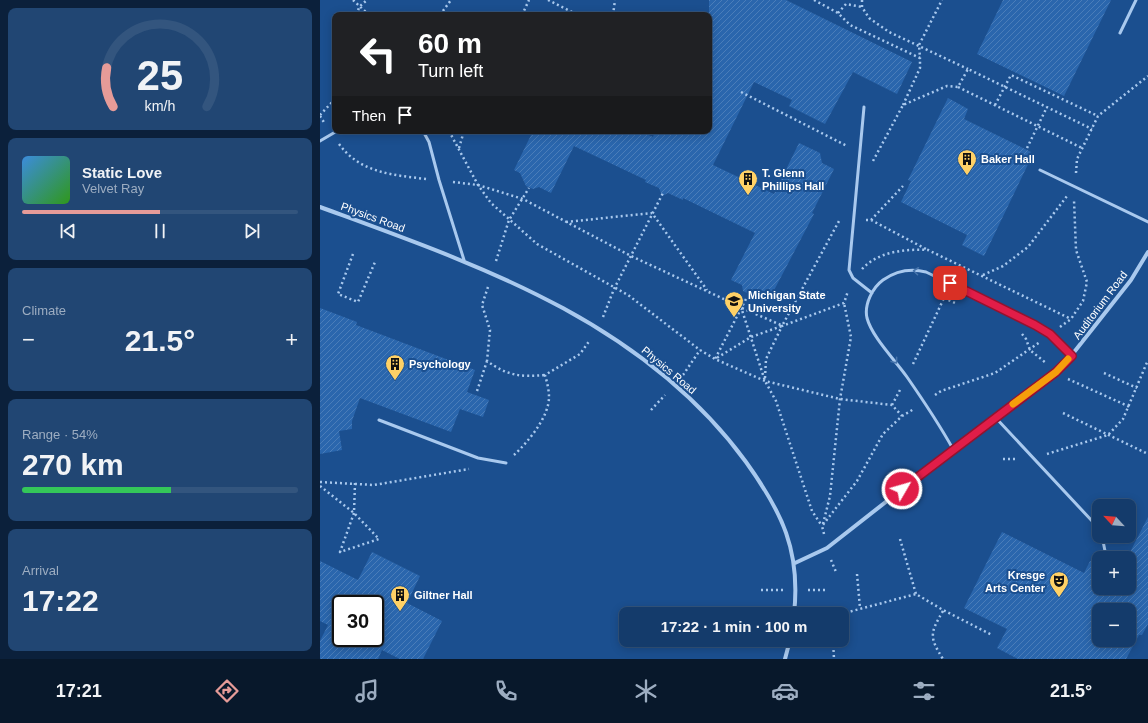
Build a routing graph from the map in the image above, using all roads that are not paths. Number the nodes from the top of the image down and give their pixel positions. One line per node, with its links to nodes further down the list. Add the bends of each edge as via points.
1 (1136, 0): 2 (lane)
2 (1120, 33)
3 (864, 107): 12 (lane, via 849,270)
4 (332, 134): 6 (lane)
5 (425, 134): 11 (lane)
6 (320, 141)
7 (1040, 170): 9 (lane)
8 (320, 207): 11 (street, Physics Road)
9 (1148, 222)
10 (1148, 252): 13 (street, Auditorium Road, via 1131,280)
11 (464, 260): 21 (street, Physics Road, via 599,327 675,385 735,447 758,479 776,508 789,539)
12 (872, 294): 13 (lane, one-way to 12, via 1050,334 1035,325 926,272 906,270 889,276 879,283); 16 (lane, one-way to 16, via 867,318 873,331 925,402)
13 (1072, 356): 14 (street, Auditorium Road, via 1056,372)
14 (995, 417): 16 (street, Auditorium Road); 18 (lane)
15 (379, 420): 17 (lane, via 478,458)
16 (953, 449): 21 (street, Auditorium Road, via 827,548)
17 (506, 463)
18 (1092, 521)
19 (1103, 543): 20 (lane)
20 (1105, 551)
21 (795, 563): 22 (street, via 797,590)
22 (795, 607)
23 (788, 647): 24 (street)
24 (785, 659)

